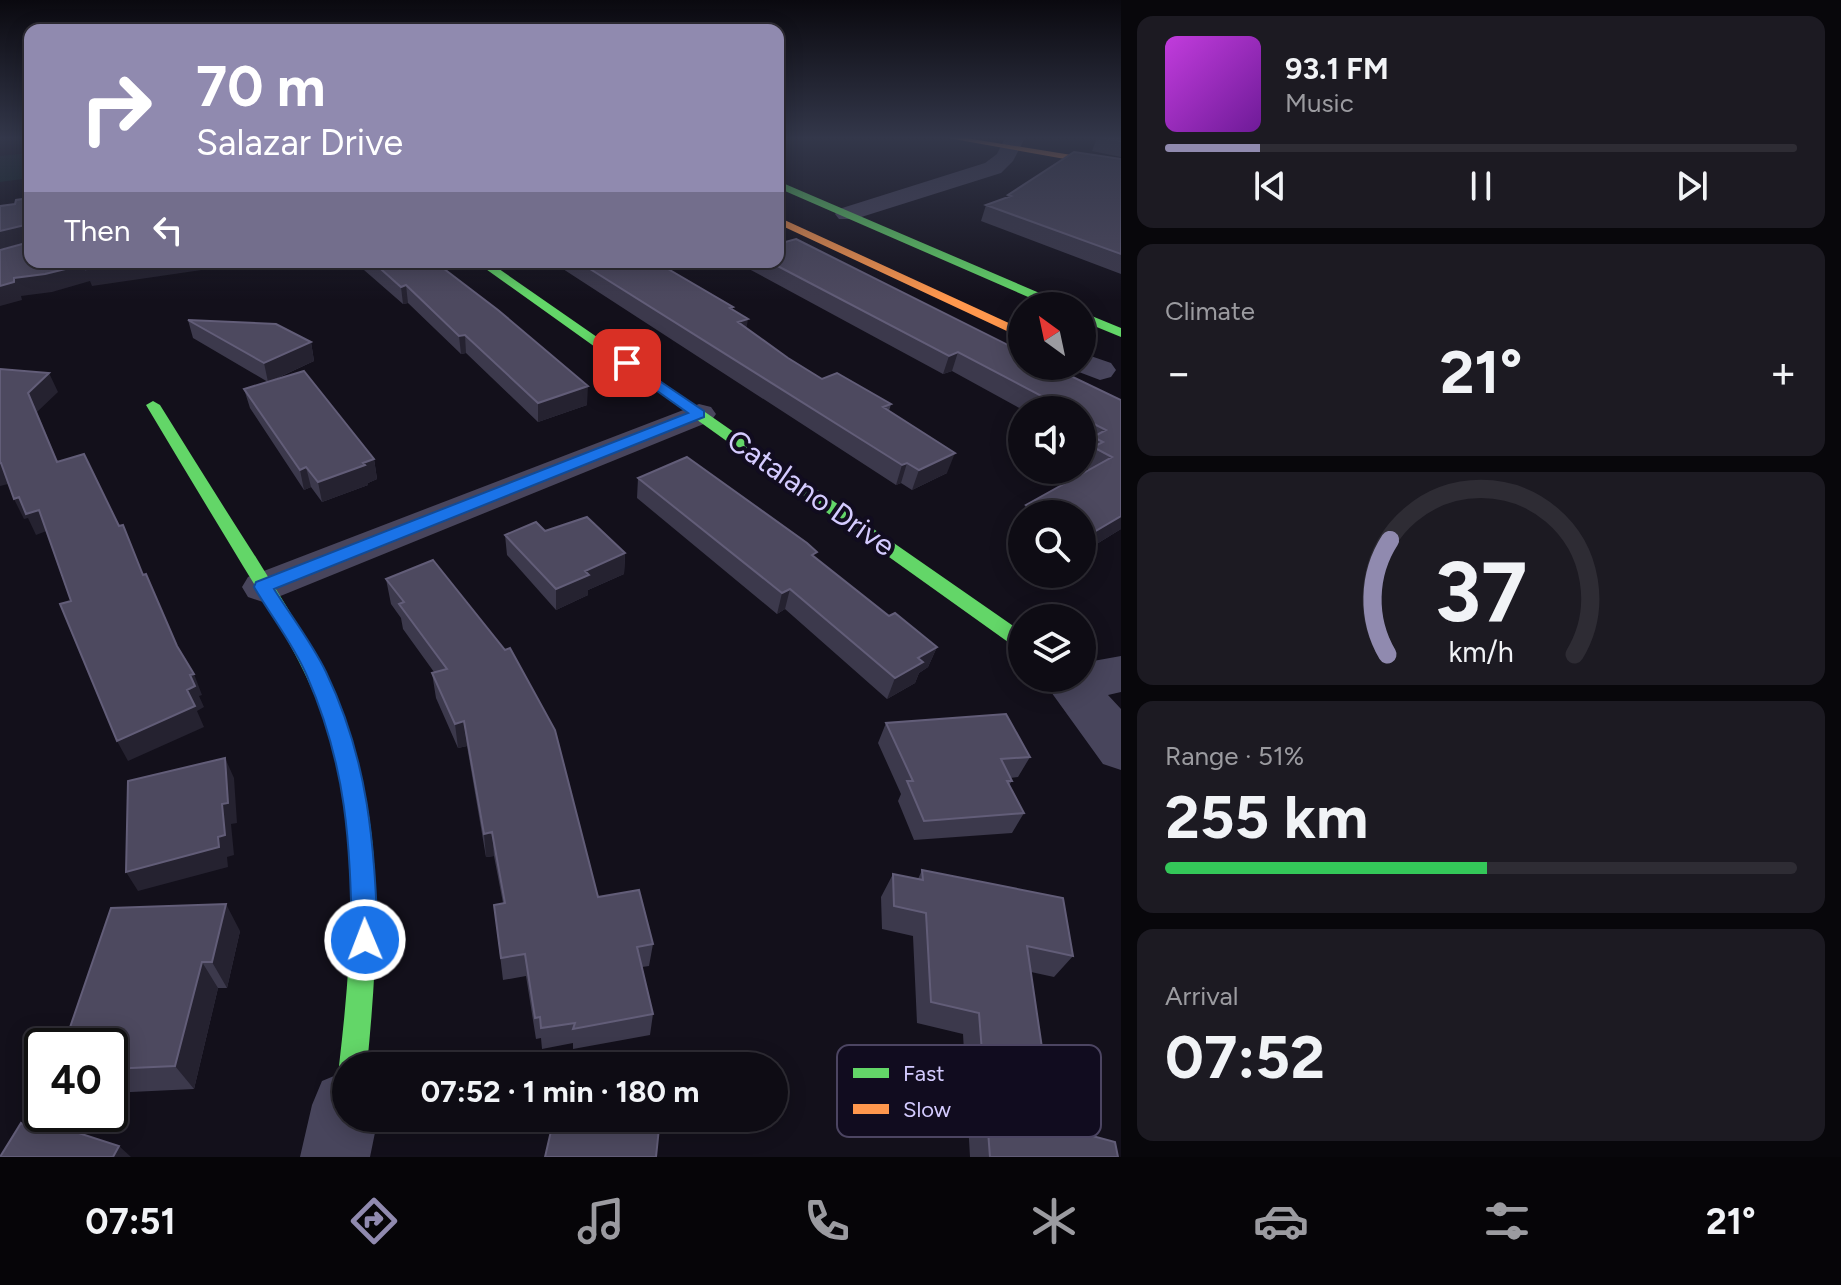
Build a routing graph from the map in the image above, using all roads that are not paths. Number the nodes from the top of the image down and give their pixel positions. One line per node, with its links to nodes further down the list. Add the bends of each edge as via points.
1 (796, 192): 3 (street)
2 (917, 192): 3 (street)
3 (847, 214): 6 (street)
4 (784, 223): 7 (street)
5 (491, 268): 9 (street, Catalano Drive)
6 (1027, 292)
7 (1008, 327)
8 (153, 405): 10 (street)
9 (699, 414): 10 (street); 11 (street, Catalano Drive)
10 (263, 587): 16 (street, via 323,688 358,805 365,940)
11 (1008, 632)
12 (1121, 674): 13 (street)
13 (1096, 680)
14 (1077, 692): 15 (street)
15 (1121, 749)
16 (355, 1052)
17 (340, 1132): 18 (street)
18 (335, 1157)

